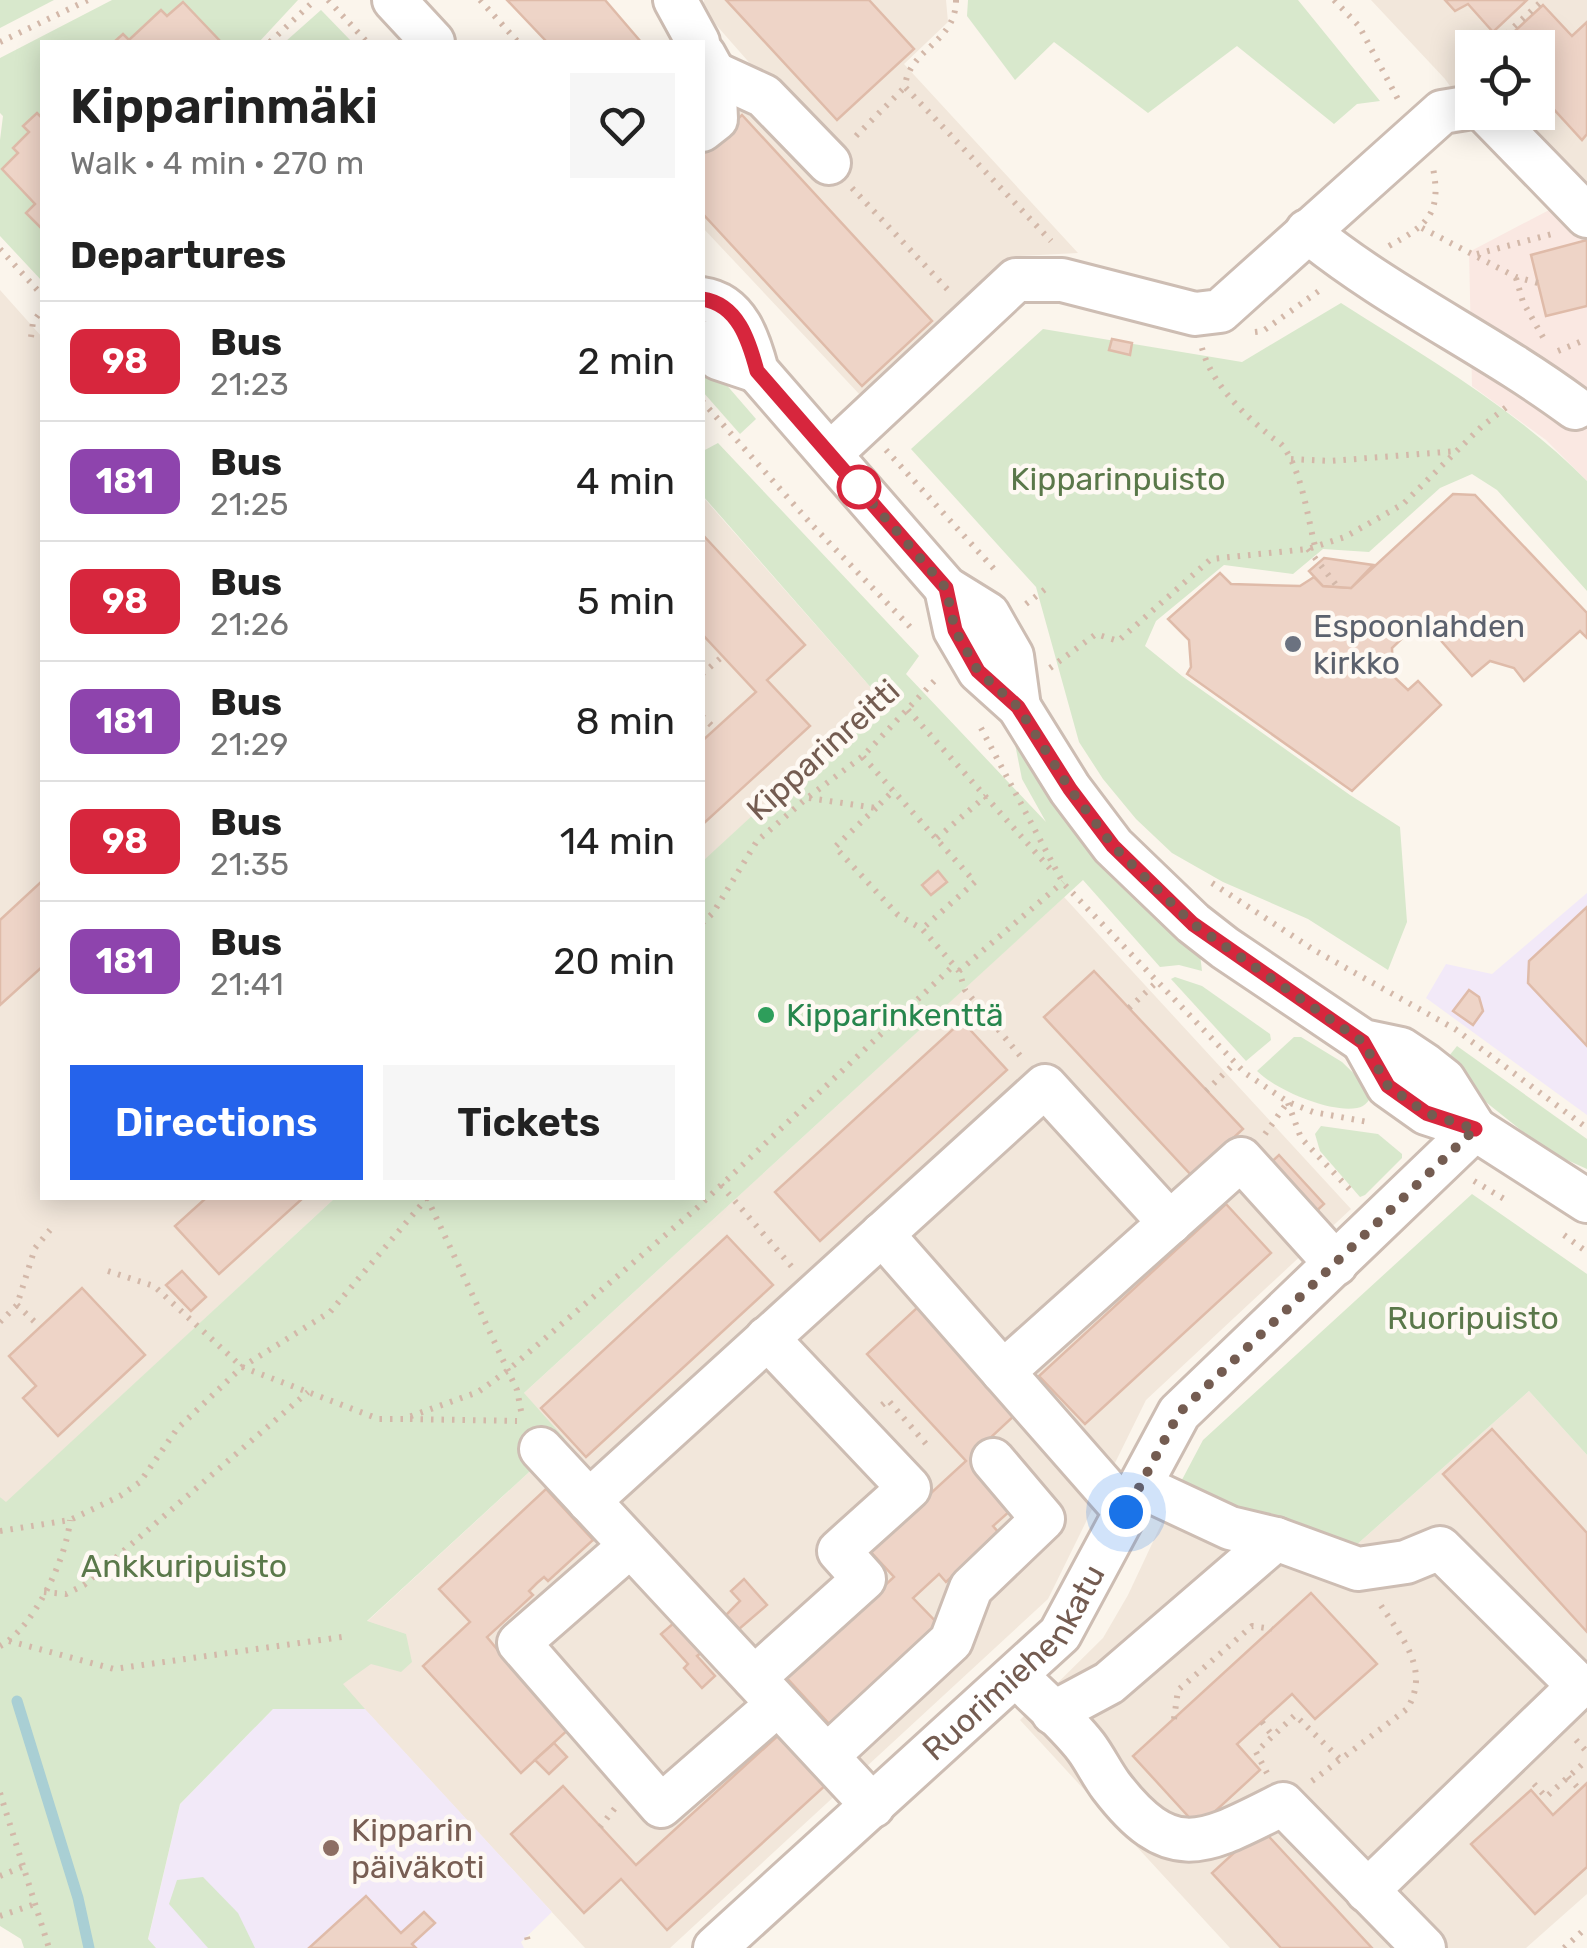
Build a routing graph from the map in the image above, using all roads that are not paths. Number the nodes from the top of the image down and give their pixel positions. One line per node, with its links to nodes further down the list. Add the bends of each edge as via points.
1 (394, 0): 3 (street)
2 (675, 0): 4 (street)
3 (432, 40)
4 (696, 40)
5 (705, 56): 7 (street, via 716,118); 9 (street, via 764,96)
6 (1455, 110): 11 (street, via 1442,112)
7 (705, 127)
8 (1501, 130): 10 (street)
9 (829, 163)
10 (1576, 223)
11 (1307, 231): 15 (street, via 1352,268); 16 (street, via 1220,312 1195,314 1062,280 1016,280)
12 (705, 299): 14 (street, via 716,301 746,332)
13 (705, 345): 14 (street, via 718,358)
14 (757, 371): 16 (street)
15 (1575, 408)
16 (830, 454): 17 (street, via 946,588 955,630 978,671 1018,707 1102,832 1154,887 1225,948 1363,1042 1401,1048 1425,1065 1444,1080)
17 (1475, 1129): 18 (street); 21 (street, Ruorimiehenkatu)
18 (1587, 1201)
19 (1170, 1224): 20 (street, via 1045,1086); 21 (street, via 1241,1159); 23 (street)
20 (882, 1234): 22 (street); 23 (street)
21 (1336, 1264): 26 (street, Ruorimiehenkatu, via 1179,1413)
22 (768, 1338): 27 (street); 31 (street, via 909,1488 839,1551 864,1579)
23 (1003, 1372): 26 (street)
24 (541, 1449): 27 (street)
25 (992, 1460): 33 (street, via 1043,1519 971,1588 951,1642)
26 (1133, 1499): 28 (street); 30 (street, Ruorimiehenkatu, via 1060,1634)
27 (589, 1501): 29 (street)
28 (1276, 1539): 32 (street, via 1109,1683); 35 (street, via 1358,1569 1406,1562 1440,1548 1579,1686)
29 (630, 1546): 31 (street); 31 (street, via 519,1643 662,1806)
30 (1016, 1675): 32 (street); 34 (street, Ruorimiehenkatu)
31 (766, 1691): 33 (street)
32 (1052, 1713): 35 (street, via 1139,1820 1163,1837 1198,1841 1227,1832 1274,1788)
33 (826, 1756): 34 (street)
34 (873, 1806): 36 (street, Ruorimiehenkatu)
35 (1367, 1890): 37 (street)
36 (715, 1948)
37 (1424, 1948)

